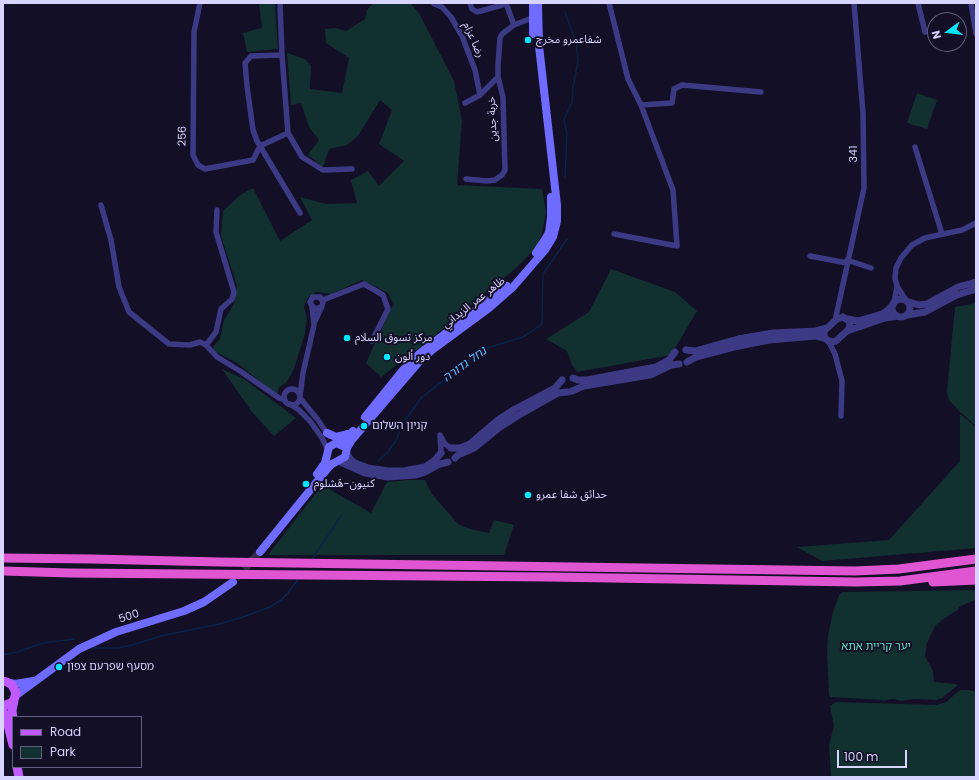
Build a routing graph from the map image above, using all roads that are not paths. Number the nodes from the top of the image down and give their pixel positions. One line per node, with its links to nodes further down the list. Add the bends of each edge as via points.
1 (200, 3): 23 (street, 256, via 194,32 193,155 198,165 205,169 253,160)
2 (280, 3): 16 (street)
3 (470, 3): 4 (street, via 472,9 477,12)
4 (506, 3): 13 (street)
5 (533, 3): 12 (main road, ظاهر عمر الزيداني)
6 (538, 3): 74 (main road, ظاهر عمر الزيداني, via 539,46 557,209 553,237 513,287 419,362 351,441)
7 (609, 3): 21 (street, via 628,79)
8 (854, 3): 34 (street, 341, via 863,113 864,188)
9 (918, 3): 14 (street)
10 (971, 3): 15 (street)
11 (434, 4): 19 (street, رضا عزام, via 442,7 451,17 462,36 475,70)
12 (532, 18): 13 (street, خربة جدين); 69 (main road, ظاهر عمر الزيداني, via 550,192 551,224 546,238 538,251 505,288 414,358)
13 (514, 25): 17 (street, خربة جدين, via 500,38)
14 (925, 32)
15 (976, 34)
16 (282, 55): 22 (street); 23 (street, via 251,56 245,63 253,130)
17 (498, 77): 19 (street); 26 (street, خربة جدين, via 503,97 505,170 496,180)
18 (761, 92): 21 (street, via 682,85 674,89 672,102)
19 (480, 94): 20 (street)
20 (465, 103)
21 (641, 105): 31 (street, via 673,190 676,246)
22 (288, 133): 23 (street, 256); 25 (street, via 302,157 323,170)
23 (260, 146): 29 (street)
24 (915, 147): 32 (street)
25 (352, 170)
26 (466, 179)
27 (101, 205): 55 (street, via 111,240 119,287 129,312 169,344 190,345 200,342)
28 (217, 210): 55 (street, via 216,232 234,292 232,299 221,309 214,336)
29 (300, 213)
30 (976, 223): 32 (street, via 962,230)
31 (614, 234)
32 (942, 234): 37 (street, via 925,238 912,245 896,268)
33 (810, 256): 34 (street)
34 (847, 262): 35 (street); 41 (street, 341)
35 (871, 268)
36 (976, 282): 40 (street, via 958,287 927,304 919,305)
37 (897, 286): 40 (street); 42 (street)
38 (976, 289): 45 (street, via 957,295 925,312)
39 (323, 300): 43 (street, via 318,296 313,297 310,302); 44 (street); 54 (street, via 364,284 383,295 388,309)
40 (907, 300): 42 (street, via 898,299); 45 (street, via 910,310)
41 (839, 303): 47 (street); 48 (street, 341)
42 (893, 304): 46 (street, via 893,311); 47 (street, via 884,313 875,316 858,321)
43 (312, 307): 44 (street); 49 (street)
44 (321, 307): 49 (street)
45 (907, 315): 46 (street)
46 (897, 316): 51 (street)
47 (846, 318): 48 (street, via 839,318); 51 (street, via 850,326)
48 (834, 322): 50 (street)
49 (314, 325): 61 (street)
50 (827, 328): 53 (street, via 824,332); 56 (street, via 733,340 695,352)
51 (846, 331): 52 (street)
52 (838, 338): 53 (street, via 834,341); 58 (street)
53 (827, 340): 58 (street); 59 (street, via 816,336 763,341 693,358)
54 (372, 342)
55 (206, 345): 67 (street, via 217,357)
56 (686, 350): 57 (street, via 679,349); 59 (street, via 689,356)
57 (675, 352): 60 (street, via 675,360); 62 (street, via 669,360 656,367 587,380)
58 (835, 354): 68 (street, via 842,381)
59 (687, 362): 60 (street)
60 (680, 364): 65 (street, via 671,365 650,375 584,386)
61 (303, 373): 64 (street); 66 (street)
62 (573, 378): 63 (street, via 566,377); 65 (street, via 575,388)
63 (562, 380): 65 (street, via 561,387 564,391); 72 (street, via 555,388 498,420 470,444)
64 (292, 389): 66 (street, via 298,392); 67 (street, via 286,393)
65 (570, 391): 76 (street, via 558,393 519,414 474,448)
66 (300, 397): 67 (street, via 296,403); 70 (street)
67 (288, 402): 73 (street, via 310,421)
68 (841, 416)
69 (352, 432): 70 (main road, via 339,437); 71 (main road, ظاهر عمر الزيداني)
70 (327, 433): 71 (street)
71 (338, 443): 73 (main road, via 331,445); 74 (main road, via 344,446)
72 (450, 448): 75 (street); 75 (street, via 440,435); 76 (street, via 455,452)
73 (328, 452): 77 (main road, via 330,458); 79 (main road, via 323,466)
74 (346, 452): 75 (street, via 352,461 361,466 388,471 425,467); 77 (main road)
75 (440, 453): 78 (street, via 442,460)
76 (455, 458): 78 (street)
77 (338, 461): 78 (street, via 365,473 388,477 416,475); 79 (main road, via 328,468)
78 (448, 462)
79 (282, 524): 80 (main road)
80 (260, 552)
81 (976, 552): 84 (highway, via 940,561)
82 (3, 558): 84 (highway)
83 (976, 559): 84 (highway)
84 (878, 570)
85 (3, 571): 89 (highway)
86 (976, 571): 89 (highway, via 900,580)
87 (976, 580): 89 (highway, via 914,583)
88 (233, 582): 91 (main road, 500, via 204,602 184,611 92,642)
89 (838, 582)
90 (5, 681): 91 (main road, 500, via 16,684); 92 (main road, via 14,687)
91 (36, 681): 92 (main road, 500)
92 (15, 698): 93 (main road); 95 (main road)
93 (3, 706)
94 (3, 712): 96 (main road)
95 (13, 716)
96 (12, 742)

